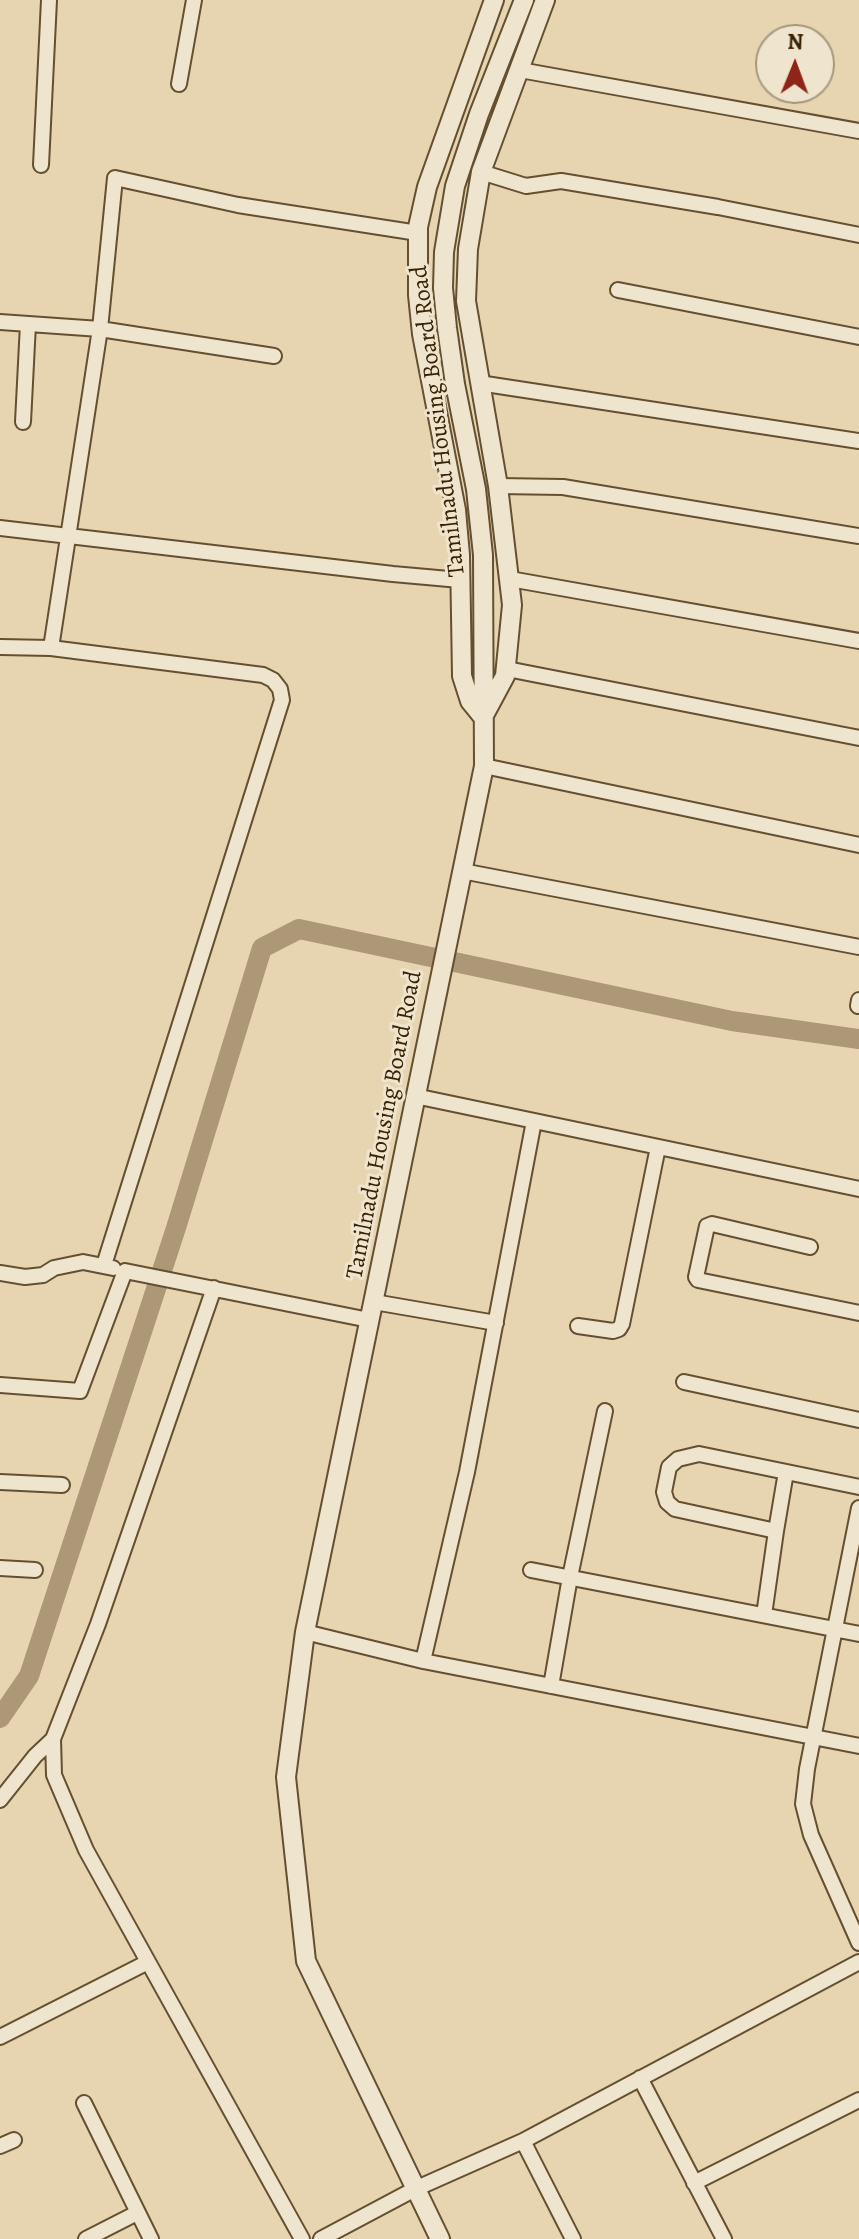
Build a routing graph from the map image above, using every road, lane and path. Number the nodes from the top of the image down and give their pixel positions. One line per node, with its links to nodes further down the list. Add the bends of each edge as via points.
1 (49, 0): 9 (street)
2 (194, 0): 7 (street)
3 (494, 0): 11 (street, via 427,187)
4 (524, 0): 32 (street, Tamilnadu Housing Board Road, via 455,186 444,252 447,328 483,555)
5 (545, 0): 6 (street)
6 (520, 70): 8 (street); 10 (street)
7 (179, 84)
8 (859, 131)
9 (41, 165)
10 (481, 172): 12 (street, via 526,186 561,181); 19 (street, via 466,273)
11 (418, 233): 16 (street, via 238,205 115,178); 27 (street, via 421,321 450,474)
12 (859, 235)
13 (618, 290): 17 (street)
14 (0, 322): 15 (street)
15 (28, 324): 16 (street); 20 (street)
16 (100, 329): 18 (street); 24 (street)
17 (859, 337)
18 (274, 356)
19 (479, 383): 21 (street); 22 (street)
20 (23, 422)
21 (859, 441)
22 (498, 486): 25 (street, via 563,487); 26 (street)
23 (0, 528): 24 (street)
24 (68, 536): 27 (street); 30 (street)
25 (859, 536)
26 (510, 579): 28 (street); 31 (street)
27 (460, 580): 32 (street, via 462,676 470,701)
28 (859, 641)
29 (0, 647): 30 (street)
30 (51, 648): 43 (street, via 263,675 280,689 282,700)
31 (507, 669): 32 (street); 33 (street)
32 (483, 717): 34 (street, Tamilnadu Housing Board Road)
33 (859, 738)
34 (484, 766): 35 (street); 36 (street, Tamilnadu Housing Board Road)
35 (859, 845)
36 (462, 871): 37 (street); 38 (street, Tamilnadu Housing Board Road)
37 (859, 947)
38 (415, 1096): 39 (street); 47 (street, Tamilnadu Housing Board Road)
39 (534, 1121): 40 (street); 50 (street)
40 (658, 1147): 41 (street); 51 (street, via 622,1324 613,1331)
41 (859, 1189)
42 (810, 1247): 48 (street, via 712,1224 707,1226 696,1277)
43 (104, 1265): 44 (street); 45 (street, via 68,1264 25,1277)
44 (133, 1272): 46 (street); 53 (street, via 80,1391)
45 (0, 1273)
46 (214, 1288): 49 (street); 73 (street)
47 (374, 1302): 49 (street, Tamilnadu Housing Board Road); 50 (street)
48 (859, 1313)
49 (369, 1320): 68 (street, Tamilnadu Housing Board Road)
50 (496, 1323): 70 (street)
51 (578, 1326)
52 (684, 1382): 55 (street)
53 (0, 1385)
54 (605, 1411): 65 (street)
55 (859, 1420)
56 (786, 1472): 59 (street); 61 (street); 61 (street, via 699,1454 678,1459 665,1481 667,1502 675,1509)
57 (0, 1482): 58 (street)
58 (62, 1485)
59 (859, 1487)
60 (859, 1508): 67 (street)
61 (776, 1531): 66 (street)
62 (0, 1568): 63 (street)
63 (35, 1570)
64 (531, 1570): 65 (street)
65 (570, 1577): 66 (street); 71 (street)
66 (764, 1615): 67 (street)
67 (835, 1629): 69 (street); 72 (street)
68 (305, 1632): 70 (street); 87 (street, Tamilnadu Housing Board Road, via 286,1777 306,1961)
69 (859, 1634)
70 (423, 1661): 71 (street)
71 (551, 1686): 72 (street)
72 (814, 1737): 74 (street); 76 (street, via 803,1804 811,1835)
73 (53, 1739): 75 (street); 77 (street, via 54,1775 86,1850)
74 (859, 1746)
75 (0, 1800)
76 (859, 1943)
77 (148, 1962): 79 (street); 91 (street)
78 (859, 1962): 80 (street)
79 (0, 2037)
80 (640, 2078): 84 (street); 86 (street)
81 (859, 2100): 86 (street)
82 (84, 2103): 88 (street)
83 (14, 2140): 85 (street)
84 (523, 2141): 87 (street); 94 (street)
85 (0, 2146)
86 (694, 2183): 95 (street)
87 (415, 2189): 92 (street); 93 (street, Tamilnadu Housing Board Road)
88 (137, 2213): 89 (street); 90 (street)
89 (86, 2239)
90 (151, 2239)
91 (302, 2239)
92 (321, 2239)
93 (440, 2239)
94 (573, 2239)
95 (724, 2239)

